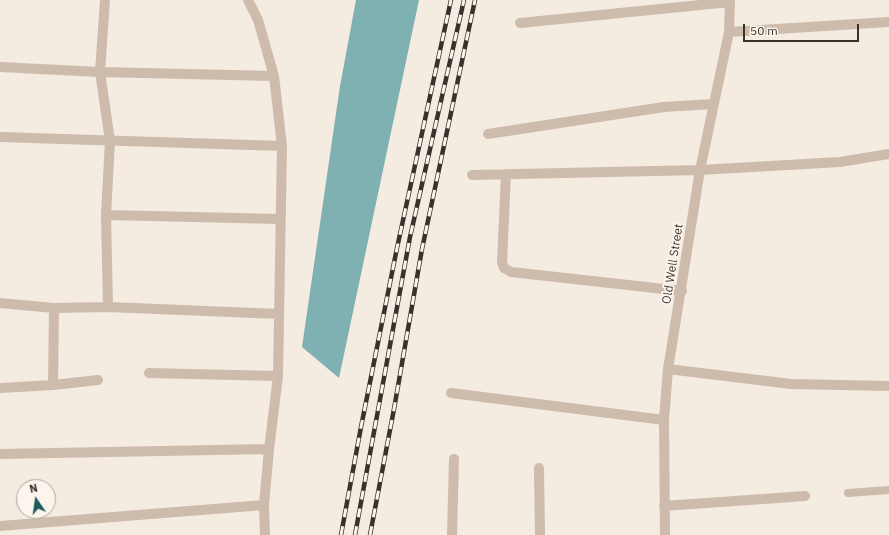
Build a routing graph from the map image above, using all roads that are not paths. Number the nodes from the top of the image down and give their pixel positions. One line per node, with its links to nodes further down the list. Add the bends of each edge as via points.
1 (105, 0): 8 (street)
2 (248, 0): 9 (street, via 260,26)
3 (730, 1): 5 (street); 6 (street, Old Well Street)
4 (889, 22): 6 (street)
5 (520, 23)
6 (729, 32): 10 (street, Old Well Street)
7 (0, 67): 8 (street)
8 (100, 72): 9 (street); 13 (street)
9 (274, 76): 14 (street)
10 (713, 104): 11 (street, via 664,108); 16 (street, Old Well Street)
11 (488, 134)
12 (0, 137): 13 (street)
13 (110, 141): 14 (street); 19 (street)
14 (282, 146): 20 (street)
15 (889, 154): 16 (street, via 840,162)
16 (700, 170): 17 (street); 21 (street, Old Well Street)
17 (506, 174): 18 (street); 21 (street, via 502,262 504,268 510,272)
18 (472, 175)
19 (106, 215): 20 (street); 23 (street)
20 (280, 219): 25 (street)
21 (682, 291): 26 (street, Old Well Street)
22 (0, 303): 24 (street)
23 (108, 307): 24 (street); 25 (street)
24 (54, 308): 30 (street)
25 (279, 314): 28 (street)
26 (668, 369): 31 (street, via 791,384); 34 (street, Old Well Street)
27 (149, 373): 28 (street)
28 (278, 376): 35 (street)
29 (98, 380): 30 (street)
30 (53, 385): 32 (street)
31 (889, 386)
32 (0, 388)
33 (451, 393): 34 (street)
34 (664, 420): 43 (street, Old Well Street)
35 (269, 449): 36 (street); 42 (street)
36 (0, 454)
37 (454, 459): 46 (street)
38 (539, 468): 47 (street)
39 (889, 490): 40 (lane)
40 (848, 493)
41 (805, 496): 43 (street)
42 (264, 505): 44 (street); 45 (street)
43 (664, 506): 48 (street, Old Well Street)
44 (0, 526)
45 (264, 535)
46 (452, 535)
47 (540, 535)
48 (665, 535)

